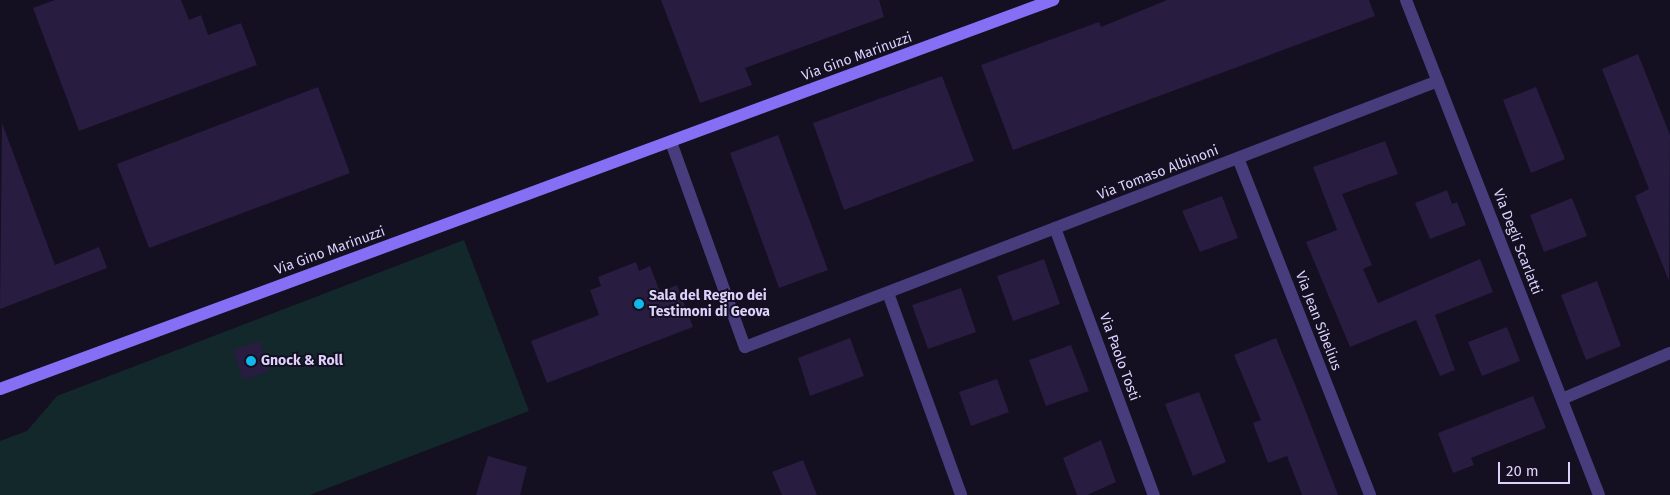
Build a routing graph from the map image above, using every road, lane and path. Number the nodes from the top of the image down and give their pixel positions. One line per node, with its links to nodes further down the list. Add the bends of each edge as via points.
1 (1054, 0): 4 (street, Via Gino Marinuzzi)
2 (1406, 0): 3 (street, Via Degli Scarlatti)
3 (1438, 81): 5 (street, Via Tomaso Albinoni); 10 (street, Via Degli Scarlatti)
4 (671, 142): 7 (street, Via Tomaso Albinoni, via 746,347); 9 (street, Via Gino Marinuzzi)
5 (1238, 158): 6 (street, Via Tomaso Albinoni); 13 (street, Via Jean Sibelius)
6 (1055, 228): 7 (street, Via Tomaso Albinoni); 12 (street, Via Paolo Tosti)
7 (888, 293): 11 (street)
8 (1670, 353): 10 (street)
9 (0, 389)
10 (1562, 399): 14 (street, Via Degli Scarlatti)
11 (961, 495)
12 (1154, 495)
13 (1370, 495)
14 (1599, 495)

